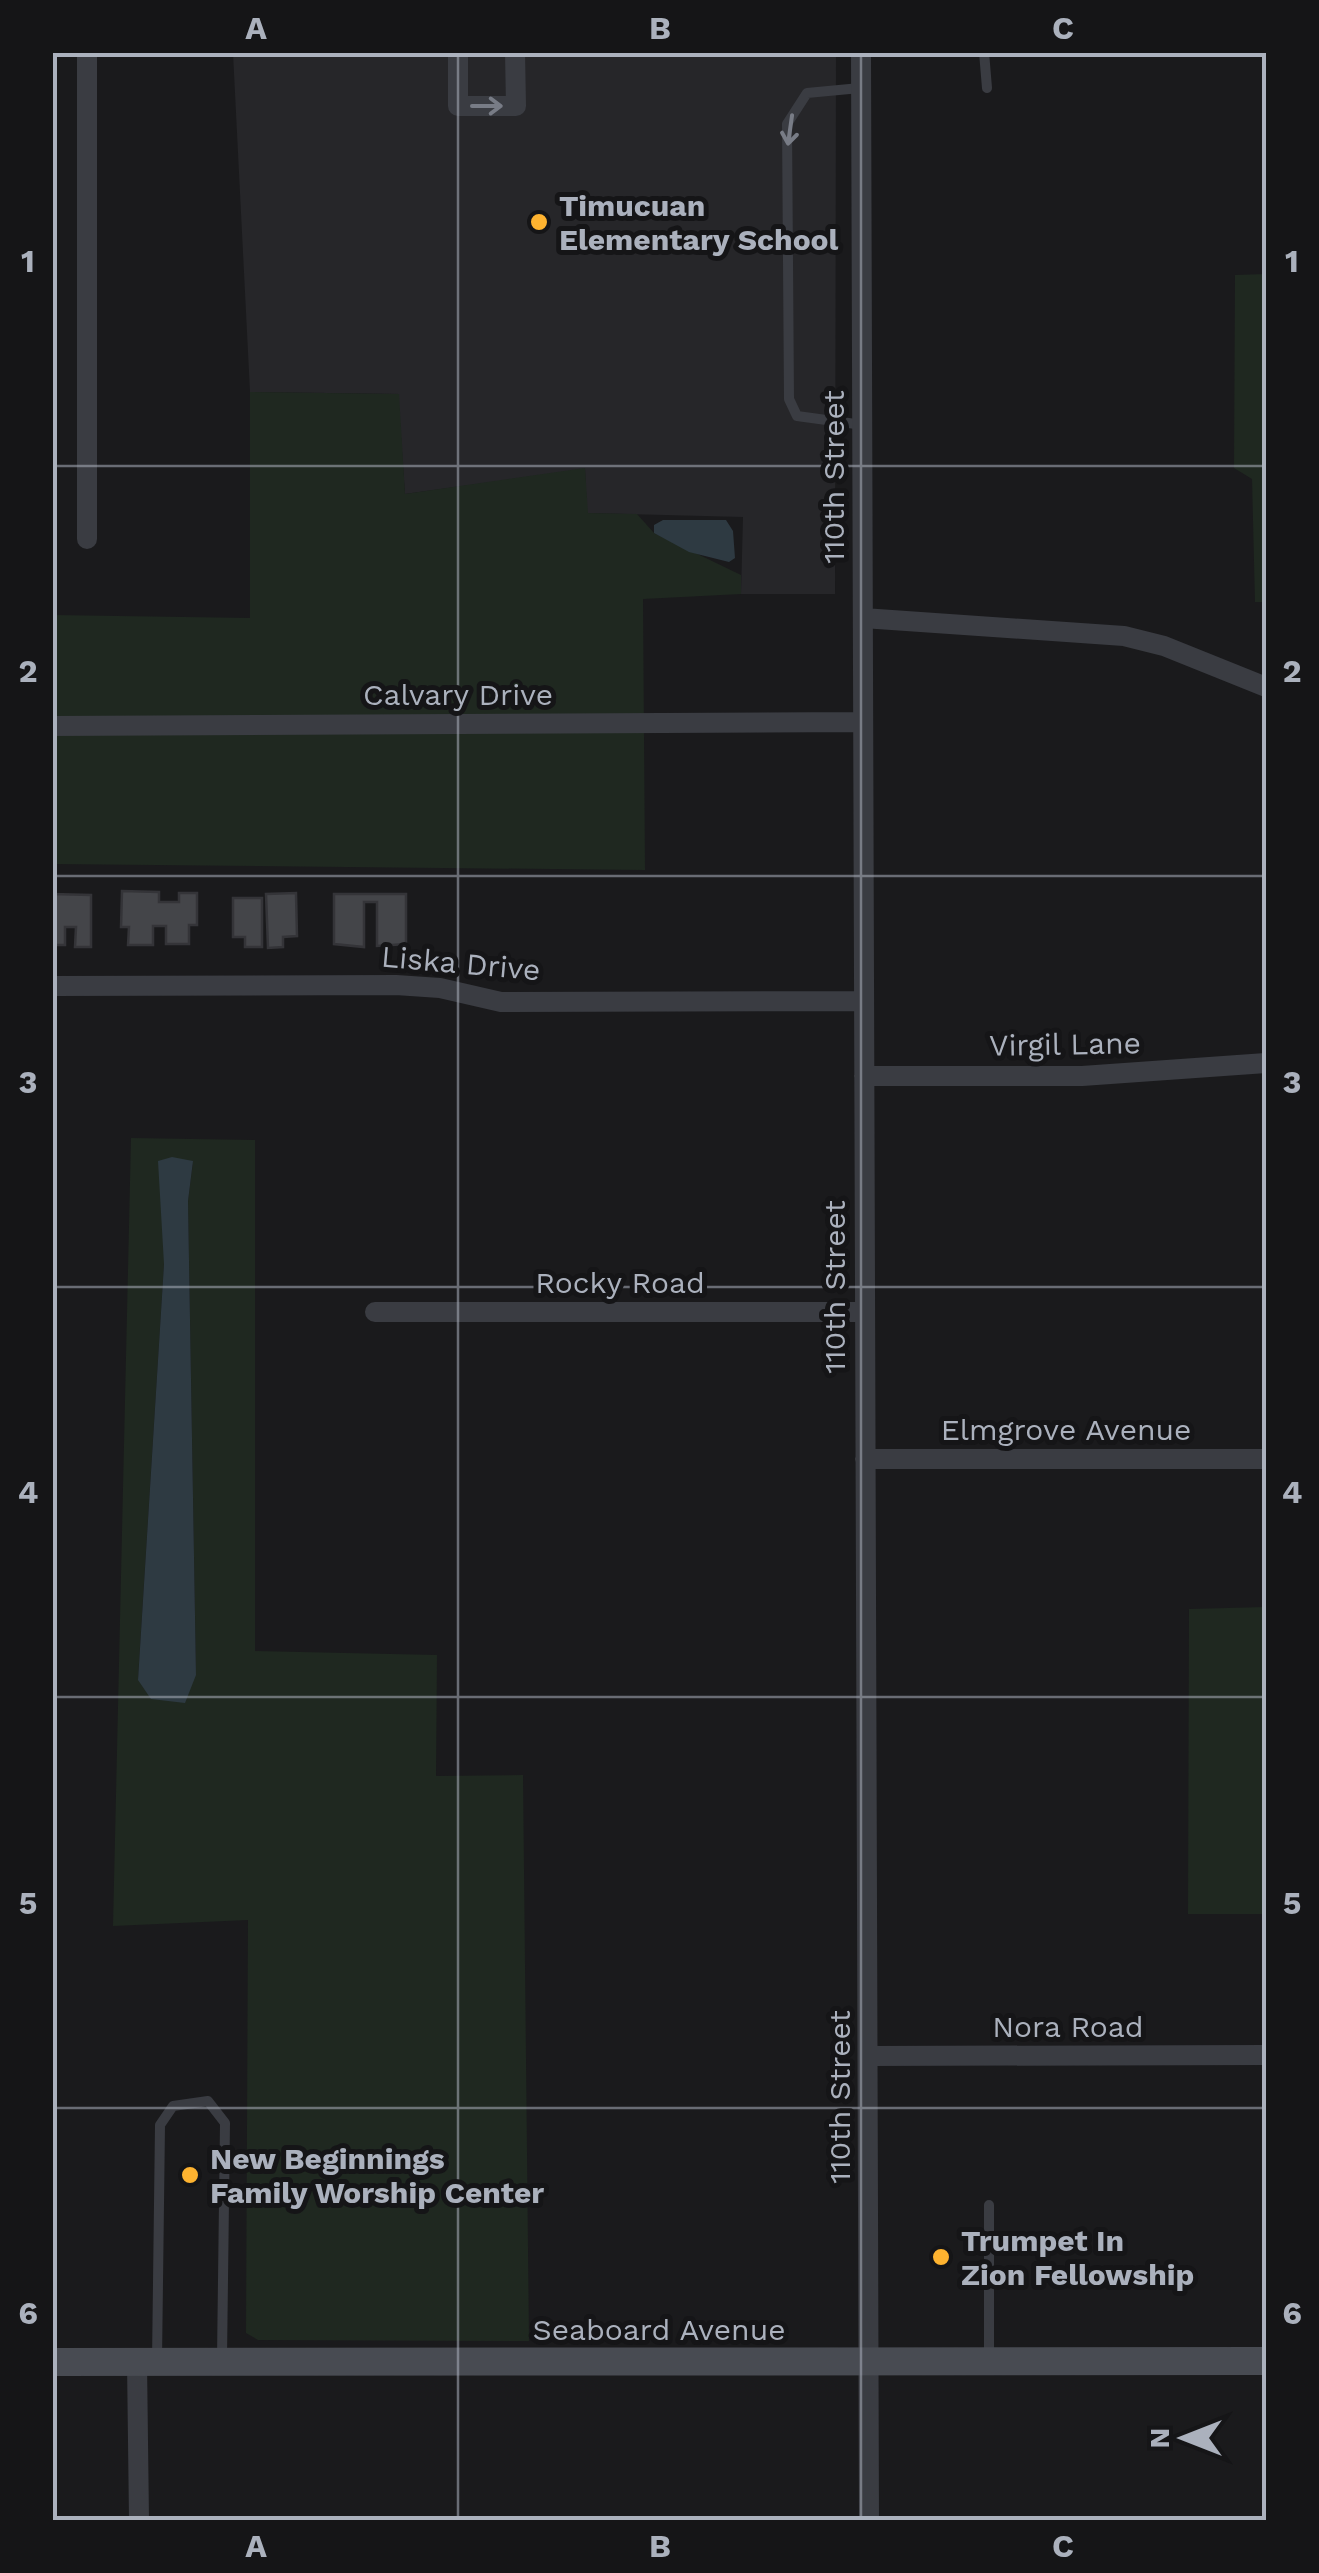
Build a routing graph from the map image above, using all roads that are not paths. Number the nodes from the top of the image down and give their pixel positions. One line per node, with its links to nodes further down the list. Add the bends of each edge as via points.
1 (87, 52): 9 (street)
2 (458, 52): 3 (street, one-way to 3, via 458,106 516,106)
3 (515, 52)
4 (861, 52): 6 (street, 110th Street)
5 (984, 52): 7 (lane)
6 (861, 88): 8 (street, 110th Street); 8 (lane, one-way to 8, via 806,93 787,124 787,144 789,400 798,416)
7 (987, 88)
8 (862, 425): 10 (street, 110th Street)
9 (87, 539)
10 (863, 618): 11 (street, via 1124,636); 12 (street, 110th Street)
11 (1266, 686)
12 (863, 722): 13 (street, Calvary Drive); 15 (street, 110th Street)
13 (52, 726)
14 (52, 986): 15 (street, Liska Drive, via 396,985 501,1002)
15 (864, 1001): 17 (street, 110th Street)
16 (1266, 1062): 17 (street, Virgil Lane, via 1082,1076)
17 (864, 1076): 19 (street, 110th Street)
18 (375, 1312): 19 (street, Rocky Road)
19 (864, 1312): 20 (street, 110th Street)
20 (865, 1459): 21 (street, Elmgrove Avenue); 22 (street, 110th Street)
21 (1266, 1459)
22 (869, 2056): 23 (street, Nora Road); 30 (street, 110th Street)
23 (1266, 2056)
24 (989, 2205): 25 (lane)
25 (989, 2361): 26 (street, Seaboard Avenue); 30 (street, Seaboard Avenue)
26 (1266, 2361)
27 (52, 2362): 28 (street, Seaboard Avenue)
28 (147, 2362): 29 (street, Seaboard Avenue); 29 (lane, via 160,2125 174,2106 208,2101 225,2124); 31 (street)
29 (222, 2362): 30 (street, Seaboard Avenue)
30 (869, 2362): 32 (street, 110th Street)
31 (139, 2520)
32 (869, 2520)

